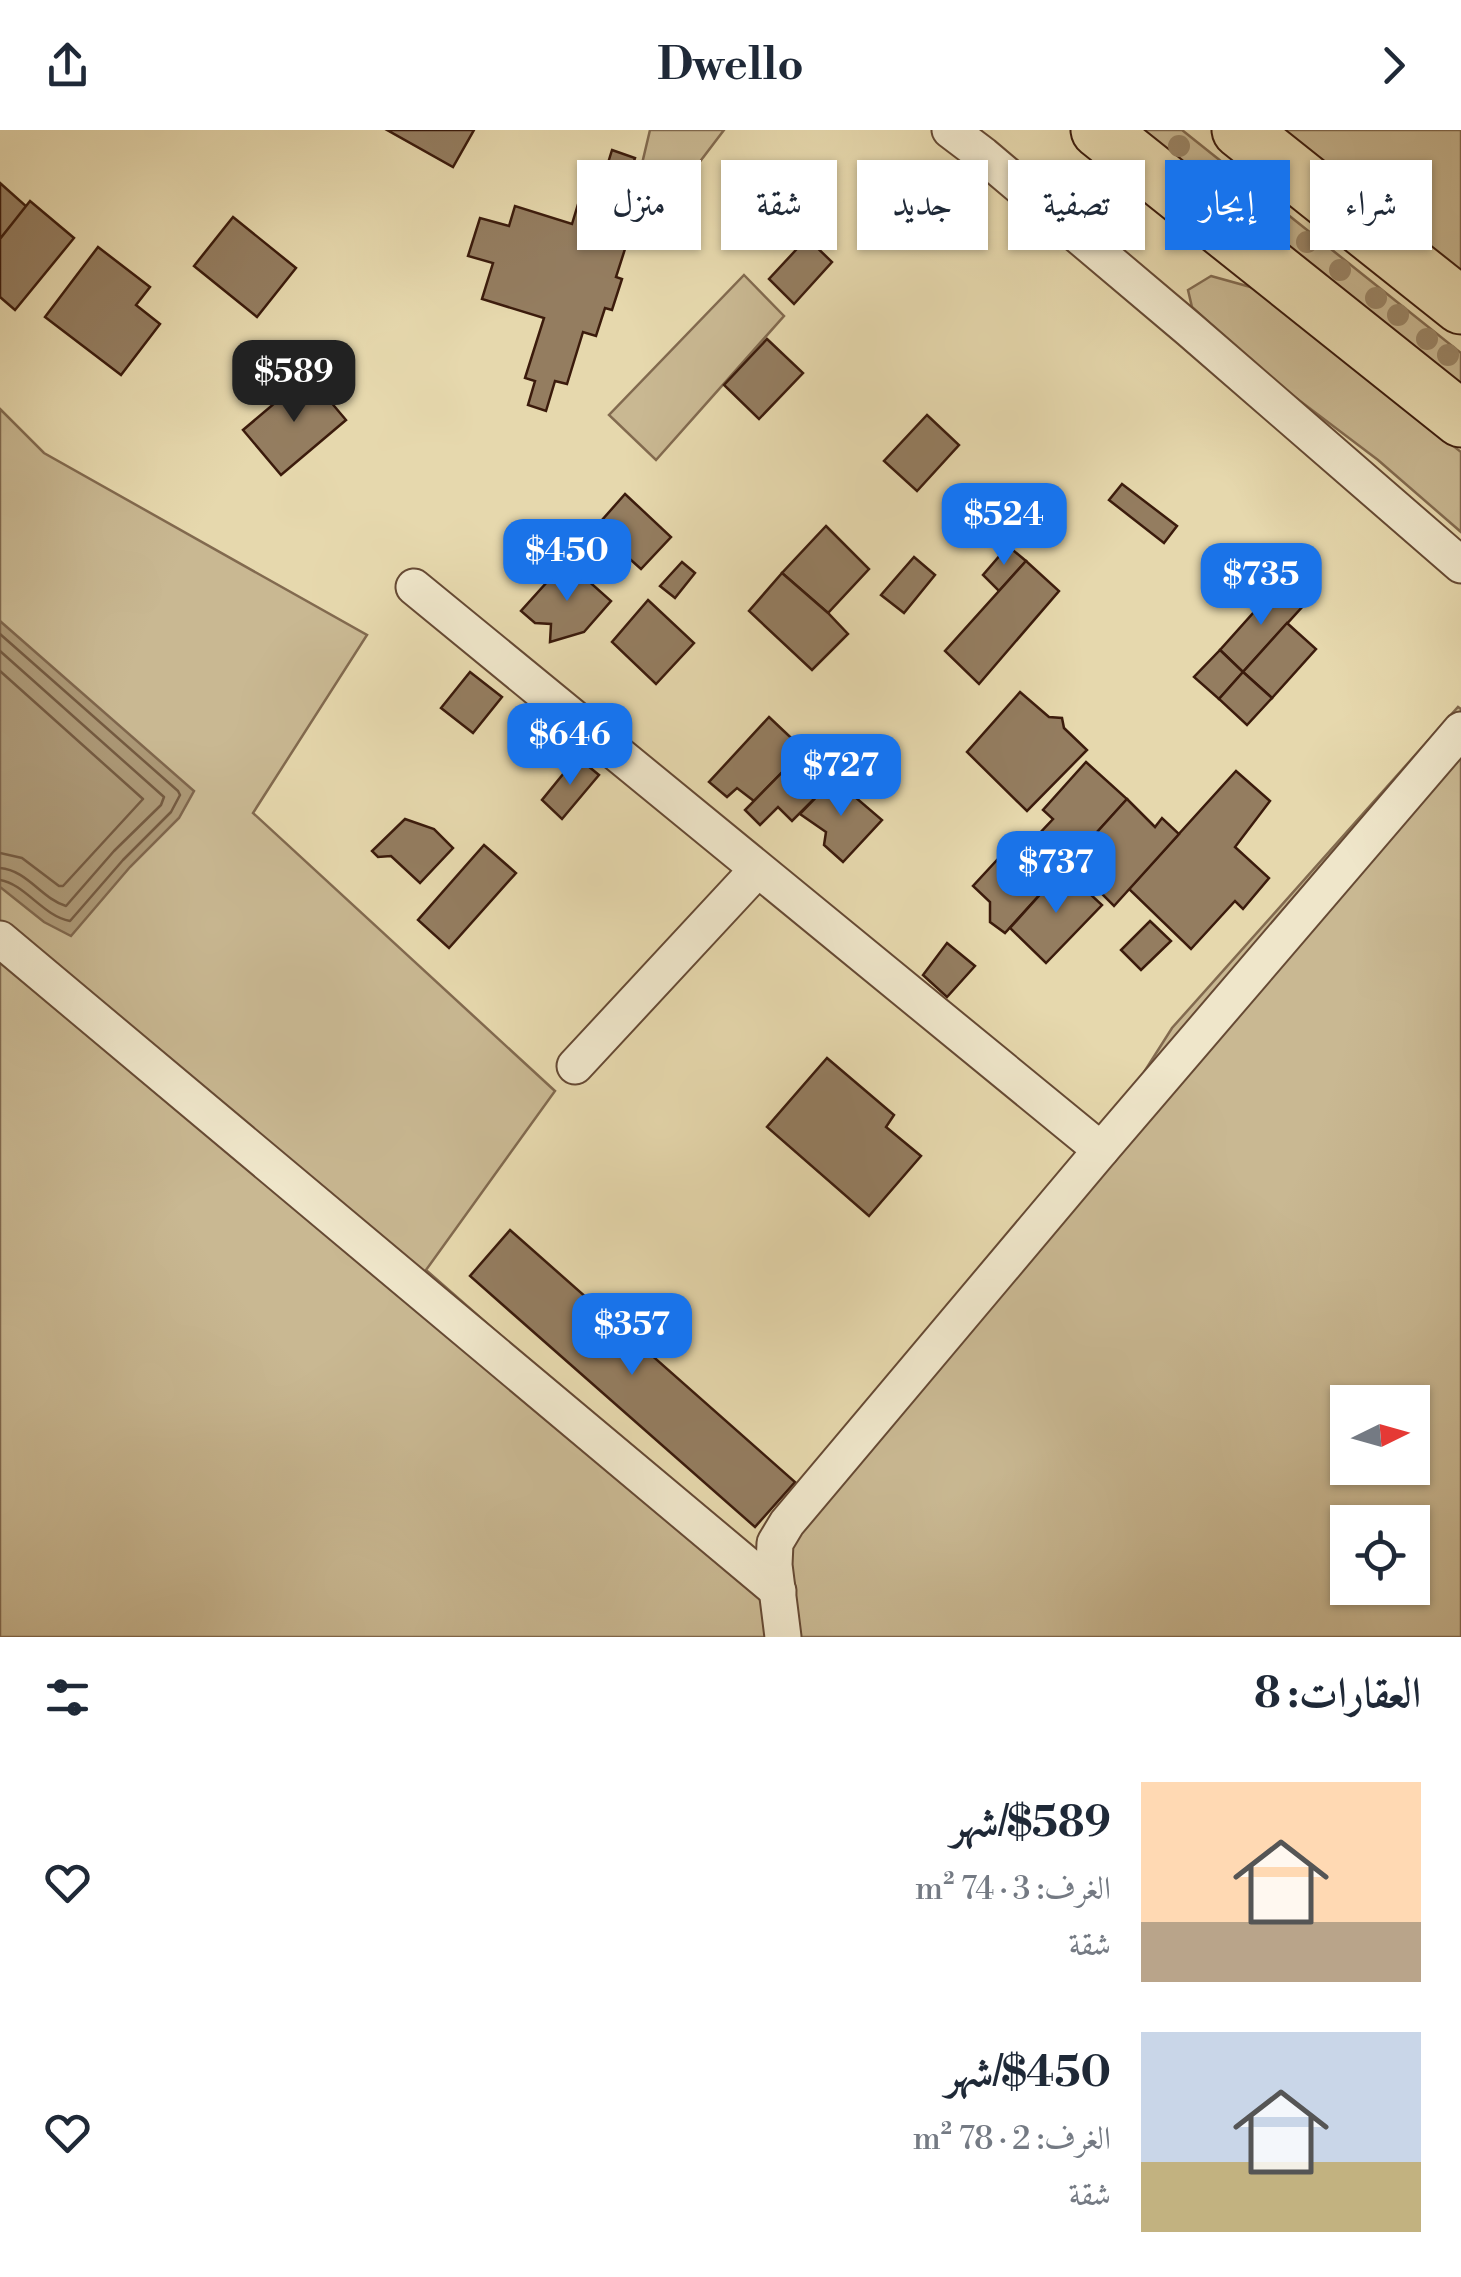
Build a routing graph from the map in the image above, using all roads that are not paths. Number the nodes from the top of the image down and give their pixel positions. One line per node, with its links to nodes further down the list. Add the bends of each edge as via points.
1 (950, 130): 6 (street)
2 (1100, 130): 5 (highway)
3 (1240, 130): 4 (highway)
4 (1461, 306)
5 (1461, 418)
6 (1461, 565)
7 (414, 587): 9 (street)
8 (1461, 730): 12 (street)
9 (757, 870): 11 (street); 12 (street)
10 (0, 939): 13 (street)
11 (575, 1066)
12 (1101, 1150): 13 (street, via 787,1523 776,1542)
13 (778, 1591): 14 (street)
14 (783, 1637)

